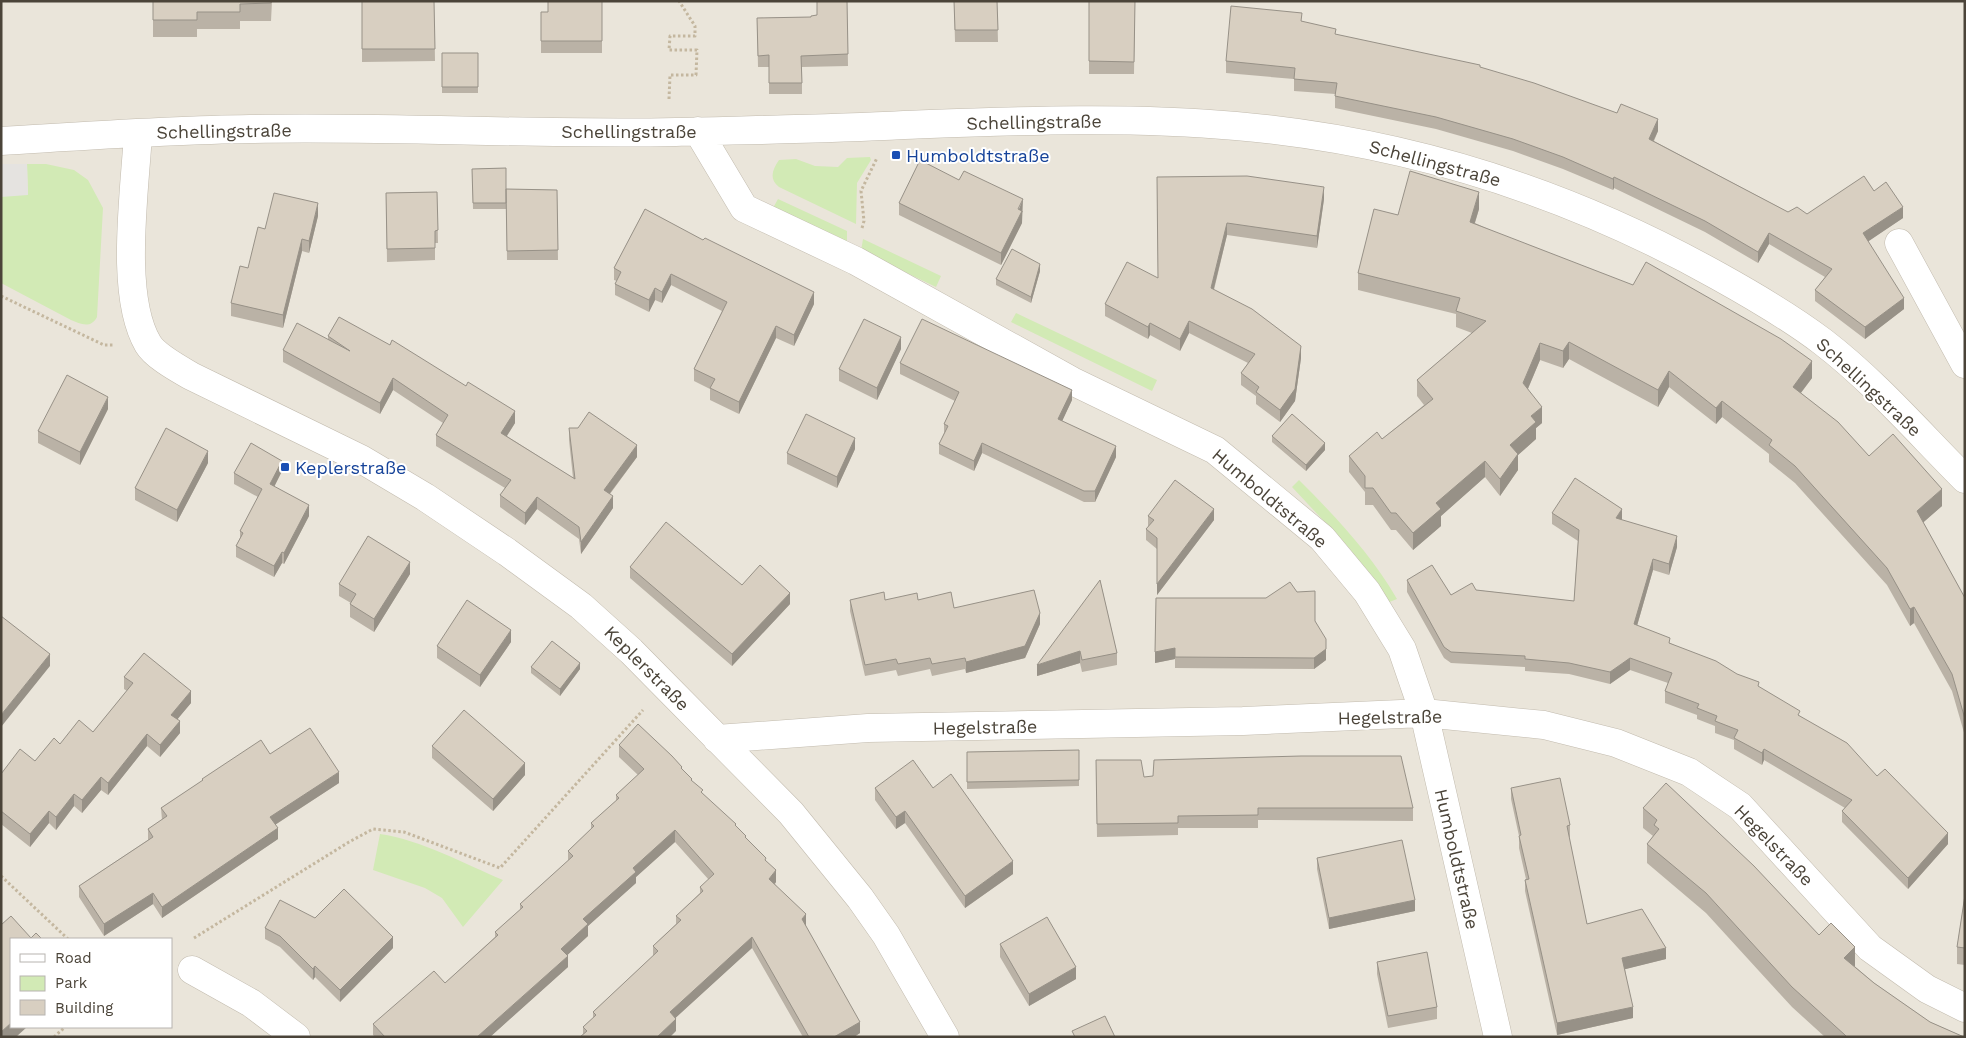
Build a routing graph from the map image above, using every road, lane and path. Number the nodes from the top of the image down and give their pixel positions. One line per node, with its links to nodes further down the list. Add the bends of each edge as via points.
1 (679, 1): 4 (path, via 695,26 695,36 670,36 670,50 697,50 696,75 670,74)
2 (892, 126): 3 (street, Schellingstraße); 8 (path, via 861,191 864,222 857,242); 12 (street, Schellingstraße, via 1094,121 1241,126 1389,149 1519,185 1660,244 1791,320 1867,380)
3 (698, 131): 4 (street, Schellingstraße); 8 (street, Humboldtstraße, via 744,208)
4 (668, 132): 5 (street, Schellingstraße, via 252,129)
5 (138, 134): 6 (street, Schellingstraße); 10 (street, Keplerstraße, via 132,274 135,312)
6 (1, 141)
7 (1899, 243): 11 (street)
8 (856, 261): 13 (street, Humboldtstraße, via 1072,380 1215,450 1322,538 1367,592 1402,649)
9 (1, 296): 10 (path, via 104,345)
10 (149, 345): 15 (street, Keplerstraße, via 191,376 361,459 507,552 581,606 631,651)
11 (1965, 364)
12 (1965, 479)
13 (1424, 713): 15 (street, Hegelstraße, via 1243,721 868,728); 20 (street, Hegelstraße, via 1544,725 1616,743 1689,772 1740,806 1870,948 1927,989); 25 (street, Humboldtstraße)
14 (634, 721): 18 (path, via 500,868 404,832 373,829)
15 (717, 739): 24 (street, Keplerstraße, via 791,814 860,898 886,935)
16 (1, 876): 17 (path)
17 (67, 938)
18 (188, 942)
19 (192, 970): 23 (street, via 251,1004)
20 (1965, 1008)
21 (64, 1028): 22 (path)
22 (54, 1037)
23 (296, 1037)
24 (945, 1037)
25 (1498, 1037)

